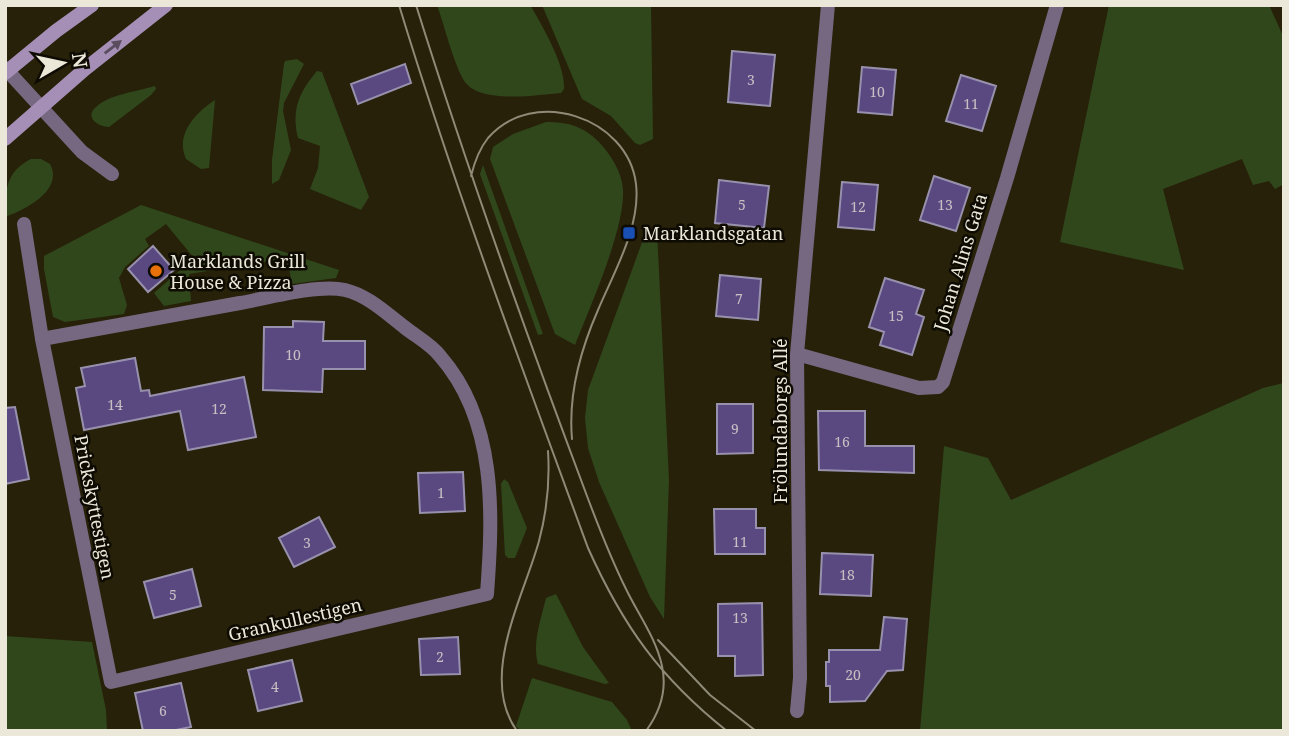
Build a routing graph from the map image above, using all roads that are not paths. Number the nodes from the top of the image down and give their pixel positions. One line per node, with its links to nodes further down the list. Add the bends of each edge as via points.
1 (92, 5): 5 (main road)
2 (166, 5): 6 (main road, one-way to 2)
3 (828, 5): 11 (street, Frölundaborgs Allé)
4 (1057, 5): 11 (street, Johan Alins Gata, via 943,382 938,387 919,388)
5 (6, 70): 6 (street)
6 (41, 106): 7 (main road); 8 (street, via 82,152)
7 (5, 139)
8 (112, 174)
9 (24, 224): 10 (street, Prickskyttestigen)
10 (42, 339): 12 (street, Prickskyttestigen); 12 (street, Grankullestigen, via 293,293 345,290 376,305 439,354 467,399 481,435 491,534 487,594)
11 (797, 354): 13 (street, Frölundaborgs Allé)
12 (111, 682)
13 (797, 711)

